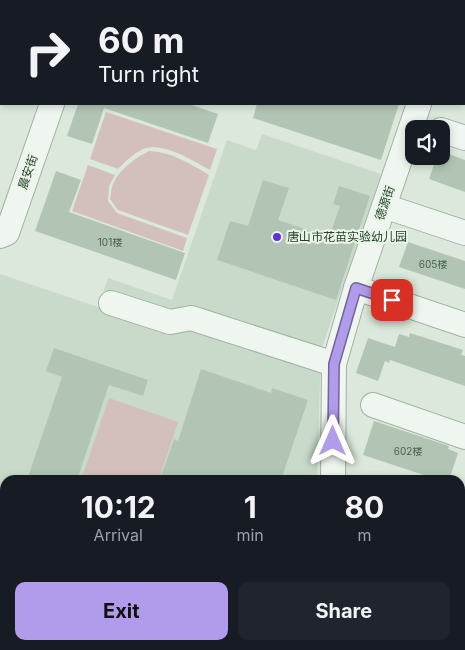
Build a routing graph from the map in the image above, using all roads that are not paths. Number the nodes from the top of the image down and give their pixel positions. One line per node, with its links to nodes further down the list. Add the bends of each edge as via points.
1 (41, 105): 8 (street, 晨安街)
2 (52, 105): 10 (street, 晨安街, via 7,233)
3 (416, 112): 4 (street); 7 (street, 德源街)
4 (426, 120)
5 (450, 133): 6 (street)
6 (465, 138)
7 (384, 206): 9 (street); 11 (street, 德源街)
8 (0, 225)
9 (465, 233)
10 (0, 236)
11 (356, 288): 13 (street); 14 (street, 德源街)
12 (111, 303): 14 (street, via 170,322 190,318)
13 (465, 325)
14 (334, 364): 17 (street, 德源街)
15 (373, 406): 16 (street)
16 (465, 437)
17 (333, 475)

